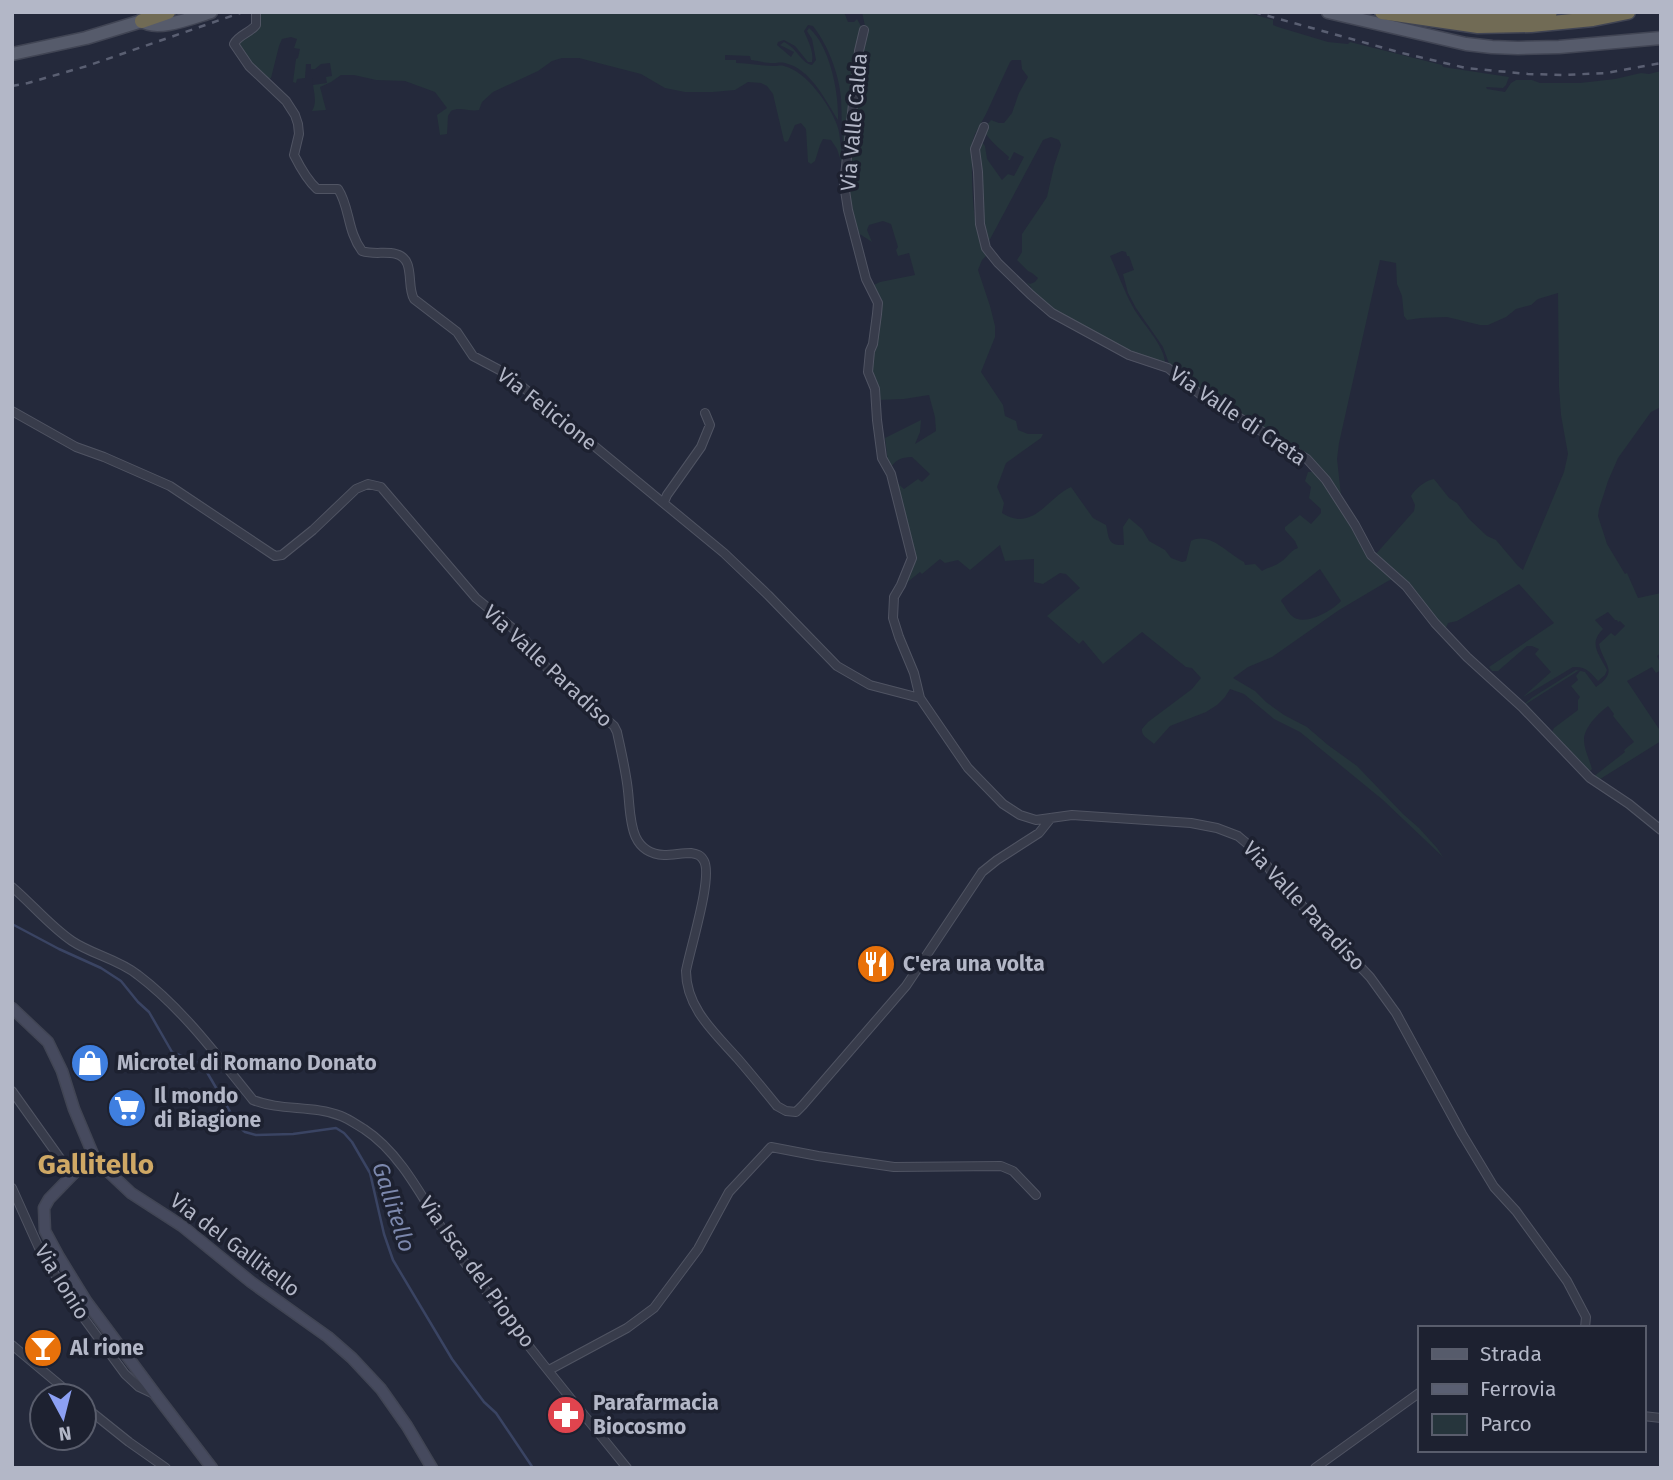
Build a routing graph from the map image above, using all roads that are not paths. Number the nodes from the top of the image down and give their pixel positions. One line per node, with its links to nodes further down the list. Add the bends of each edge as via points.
1 (168, 12): 9 (highway)
2 (211, 12): 9 (main road, via 158,25)
3 (256, 12): 16 (street, Via Felicione, via 256,26 234,44 249,66 286,101 298,124 296,160 317,189 338,189 362,251 399,254 406,260 414,299 457,332 474,356 507,374)
4 (1328, 12): 11 (main road, via 1492,47 1559,47)
5 (1382, 12): 8 (highway, via 1478,26 1531,25)
6 (1447, 12): 7 (highway, via 1509,16)
7 (1550, 12)
8 (1628, 12)
9 (142, 22): 12 (main road)
10 (864, 30): 17 (street, Via Valle Calda, via 844,184 866,279 878,303 868,372 875,389 883,458 912,558 894,597 893,618)
11 (1661, 38)
12 (12, 54)
13 (984, 127): 19 (street, Via Valle di Creta, via 975,149 980,224 986,248 998,263 1052,313 1129,355 1168,368 1207,400 1307,459 1326,480 1371,555 1406,586 1434,623 1590,778)
14 (12, 411): 18 (street, Via Valle Paradiso, via 76,447 170,486 275,556 313,530 356,489 368,484 381,487 476,598 614,726 633,833 640,843 662,855 695,853 703,858 705,885 686,971 691,999 711,1029 786,1111 796,1112 803,1105 906,986 982,872 1039,833)
15 (705, 412): 16 (street, via 710,425 701,447)
16 (664, 502): 17 (street, Via Felicione, via 724,553 837,666 870,685)
17 (920, 698): 18 (street, via 968,768 1003,804 1036,820)
18 (1051, 818): 27 (street, Via Valle Paradiso, via 1072,815 1191,823 1238,836 1257,852 1370,977 1396,1013 1494,1187 1567,1281 1586,1318)
19 (1661, 830)
20 (12, 887): 29 (street, Via Isca del Pioppo, via 69,939 123,964 154,988 253,1100 343,1116 385,1147 457,1253)
21 (12, 1008): 23 (street, Via del Gallitello, via 48,1042)
22 (12, 1091): 24 (street)
23 (95, 1159): 24 (street); 36 (street, Via del Gallitello, via 131,1193 182,1226 352,1357 387,1397)
24 (72, 1175): 32 (street, via 44,1208 45,1231 86,1301)
25 (12, 1188): 32 (street, Via Ionio, via 39,1248 69,1298 125,1374)
26 (1035, 1195): 29 (street, via 1013,1171 1001,1166 894,1167 771,1147 729,1192 698,1249 654,1308)
27 (1585, 1326)
28 (12, 1345): 30 (street)
29 (550, 1370): 37 (street, Via Isca del Pioppo)
30 (56, 1382)
31 (1418, 1394): 38 (street)
32 (156, 1395): 35 (street)
33 (98, 1417): 34 (street)
34 (166, 1468)
35 (212, 1468)
36 (432, 1468)
37 (627, 1468)
38 (1315, 1468)

